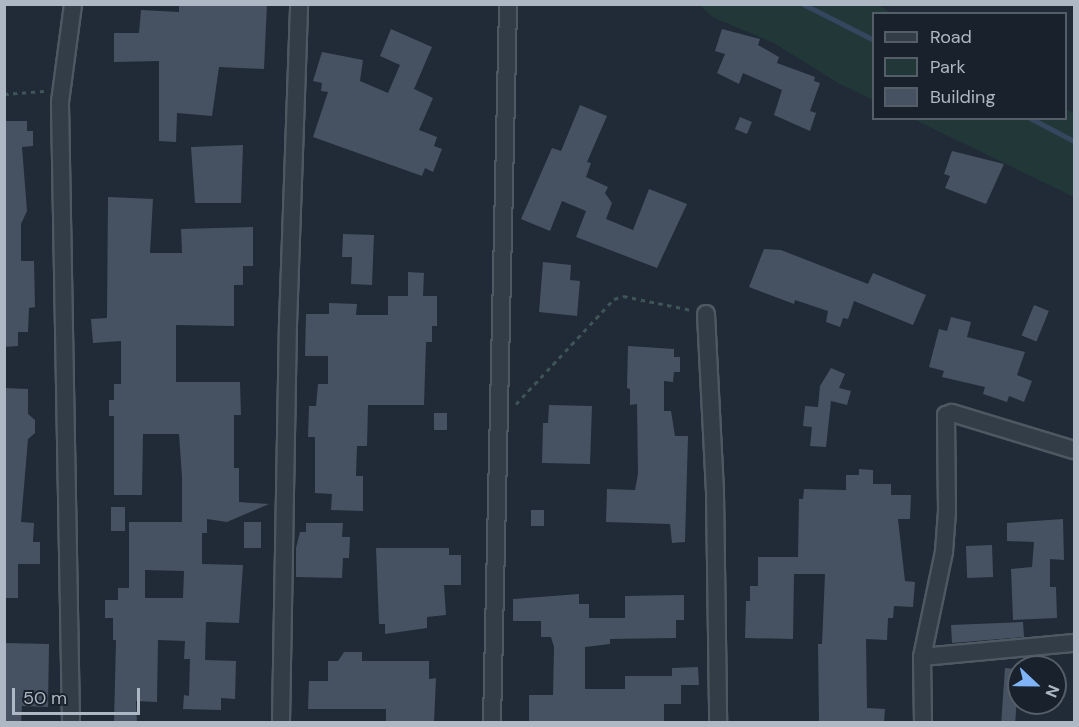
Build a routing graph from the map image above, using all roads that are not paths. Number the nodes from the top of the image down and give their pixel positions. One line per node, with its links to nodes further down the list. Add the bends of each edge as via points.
1 (73, 4): 8 (street, via 62,90)
2 (299, 4): 9 (street, via 288,324)
3 (508, 4): 10 (street)
4 (706, 314): 11 (street, via 715,493)
5 (1074, 450): 7 (street, via 952,413 946,415 944,552)
6 (1074, 643): 7 (street)
7 (922, 657): 12 (street)
8 (71, 723)
9 (282, 723)
10 (492, 723)
11 (718, 723)
12 (923, 723)

